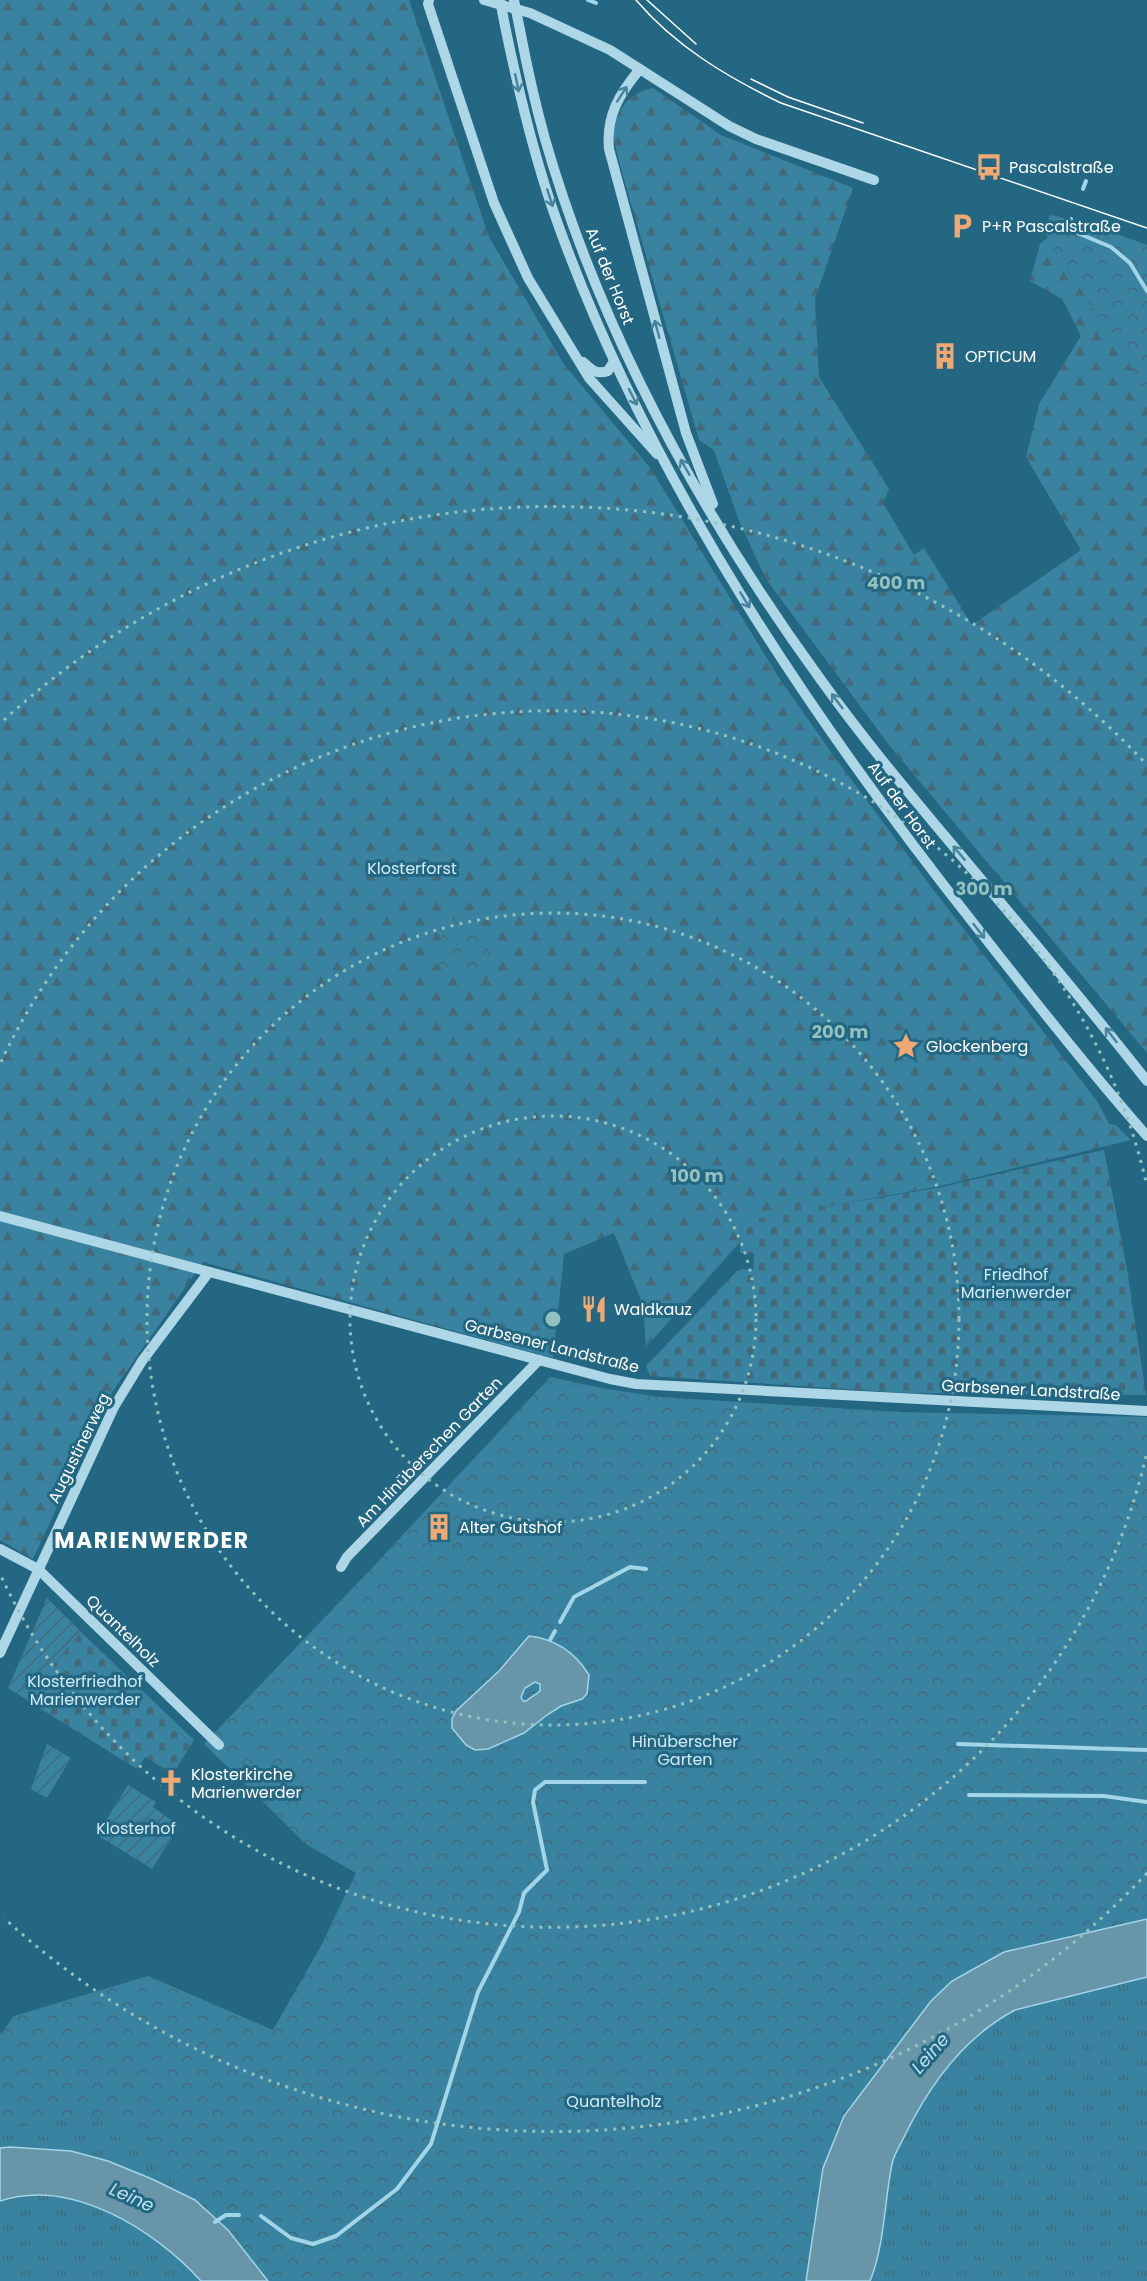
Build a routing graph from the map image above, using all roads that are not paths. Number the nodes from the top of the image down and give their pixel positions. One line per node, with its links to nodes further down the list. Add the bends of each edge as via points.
1 (429, 0): 7 (street, Auf der Horst, via 494,203 528,278)
2 (484, 0): 5 (street, via 570,30)
3 (500, 0): 8 (street, Auf der Horst, one-way to 8, bridge, via 532,143 558,225)
4 (514, 0): 10 (street, Auf der Horst, one-way to 4, bridge, via 669,438 588,265 545,140)
5 (640, 69): 6 (street, via 756,139); 10 (street, Auf der Horst, one-way to 5, via 686,433 609,149 609,122 615,104)
6 (874, 180)
7 (574, 353): 8 (street, Auf der Horst, via 596,372 608,371); 9 (street, Auf der Horst, via 590,378)
8 (614, 361): 9 (street, Auf der Horst, one-way to 9)
9 (669, 467): 12 (street, Auf der Horst, one-way to 12, via 765,632 894,821 1045,1014)
10 (729, 543): 11 (street, Auf der Horst, one-way to 10, via 865,738 797,646)
11 (1147, 1081)
12 (1147, 1136)
13 (0, 1215): 14 (street, Garbsener Landstraße)
14 (209, 1272): 15 (street, Garbsener Landstraße); 19 (street, Augustinerweg, via 142,1361 114,1407)
15 (539, 1360): 16 (street, Garbsener Landstraße, via 610,1379 653,1385); 18 (street, Am Hinüberschen Garten)
16 (1147, 1411)
17 (0, 1548): 19 (street, Quantelholz)
18 (341, 1566)
19 (38, 1569): 20 (street, Augustinerweg); 21 (street, Quantelholz)
20 (0, 1653)
21 (219, 1745)

